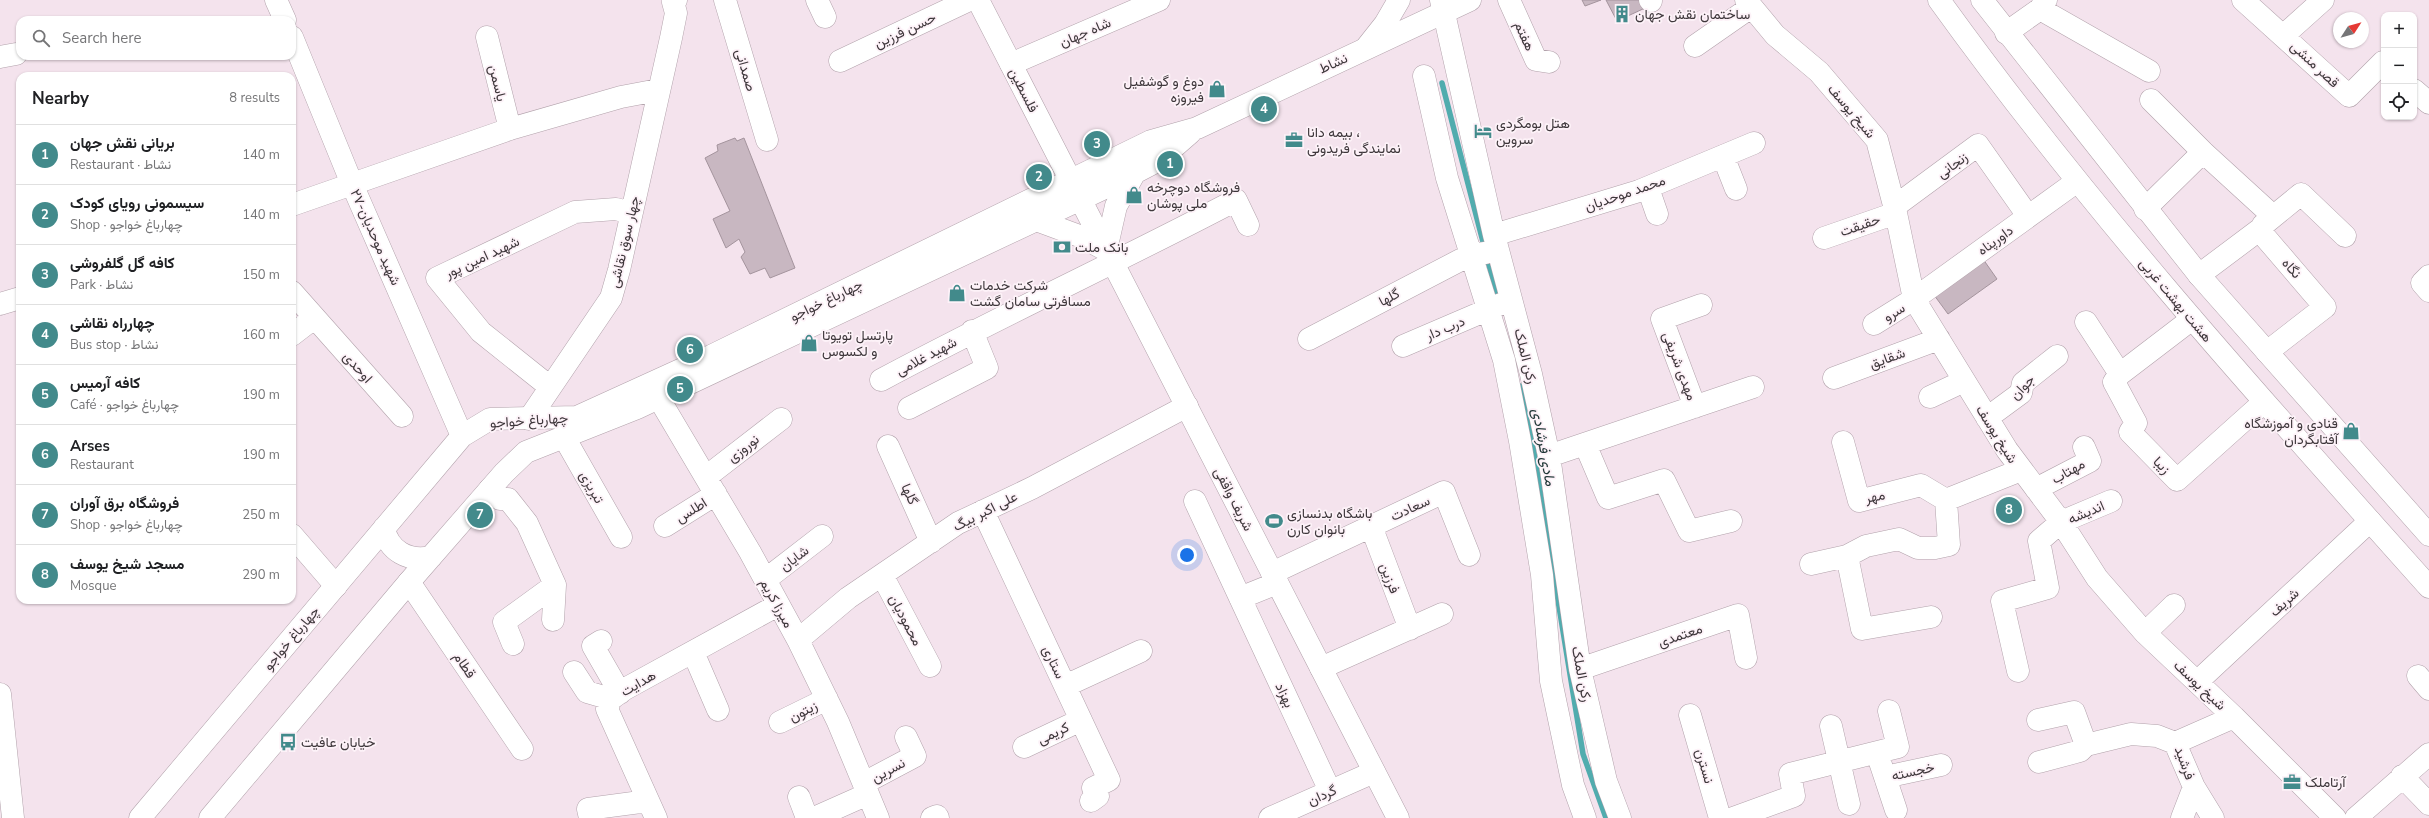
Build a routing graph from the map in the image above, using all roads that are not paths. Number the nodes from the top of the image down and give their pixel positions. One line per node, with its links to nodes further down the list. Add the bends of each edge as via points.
1 (276, 0): 17 (street)
2 (725, 0): 36 (street, صمدانی)
3 (969, 0): 24 (street, حسن فرزین)
4 (978, 0): 26 (street, فلسطین)
5 (1159, 0): 26 (street, شاه جهان)
6 (1399, 0): 23 (street, via 1385,24)
7 (1470, 0): 16 (street, نشاط)
8 (1509, 0): 25 (street, هفتم, via 1536,60)
9 (1939, 0): 42 (street, هشت بهشت غربی)
10 (1982, 0): 18 (street)
11 (2243, 0): 19 (street, قصر منشی)
12 (2323, 0): 19 (street)
13 (673, 1): 30 (street, چهار سوق نقاشی, via 676,13)
14 (1749, 4): 21 (street); 49 (street, شیخ یوسف, via 1775,35 1819,72 1877,140)
15 (2043, 4): 18 (street); 28 (street)
16 (1442, 6): 23 (street, نشاط); 58 (street, رکن الملک)
17 (282, 16)
18 (2006, 33): 48 (street)
19 (2284, 35): 27 (street, قصر منشی, via 2349,96)
20 (487, 37): 35 (street, یاسمن)
21 (1695, 46)
22 (296, 47): 43 (street, ۲۷-شهید موحدیان)
23 (1366, 48): 34 (street, نشاط)
24 (840, 61)
25 (1549, 62)
26 (1011, 64): 41 (street, فلسطین)
27 (2381, 64)
28 (2149, 71)
29 (1424, 76): 59 (street, رکن الملک, via 1447,178)
30 (658, 90): 35 (street, via 621,96); 50 (street, چهار سوق نقاشی)
31 (2417, 93): 33 (street)
32 (2151, 100): 38 (street)
33 (2429, 103)
34 (1196, 128): 40 (street, نشاط, via 1159,160); 41 (street, نشاط, via 1151,141)
35 (510, 129): 43 (street)
36 (767, 140)
37 (1754, 143): 39 (street, محمد موحدیان)
38 (2203, 152): 48 (street); 54 (street)
39 (1723, 156): 44 (street, محمد موحدیان); 45 (street)
40 (1134, 174): 46 (street, نشاط); 60 (street, via 1116,206)
41 (1070, 181): 46 (street, شریف واقفی); 96 (street, چهارباغ خواجو, via 711,356 577,417)
42 (2076, 182): 52 (street, داورپناه); 70 (street, هشت بهشت غربی)
43 (352, 184): 47 (street); 98 (street, ۲۷-شهید موحدیان)
44 (1648, 188): 51 (street); 58 (street, محمد موحدیان)
45 (1736, 189)
46 (1080, 199): 53 (street, چهارباغ خواجو); 60 (street, شریف واقفی)
47 (296, 204)
48 (2145, 209): 61 (street)
49 (1895, 210): 52 (street, زنجانی, via 1978,145); 57 (street, حقیقت); 64 (street, شیخ یوسف)
50 (631, 213): 84 (street, چهار سوق نقاشی, via 611,298); 84 (street, شهید امین پور, via 616,209 575,212 437,278 481,332)
51 (1657, 214)
52 (2028, 216): 64 (street, داورپناه)
53 (1036, 220): 60 (street, via 1082,237); 88 (street, چهارباغ خواجو)
54 (2266, 223): 56 (street, via 2301,194); 61 (street); 78 (street, نگاه, via 2325,307)
55 (1248, 225): 60 (street, شهید غلامی, via 1236,200)
56 (2345, 236)
57 (1824, 238)
58 (1496, 243): 59 (street, محمد موحدیان); 65 (street, رکن الملک)
59 (1470, 255): 68 (street, رکن الملک); 75 (street, گلها)
60 (1110, 257): 73 (street, شهید غلامی); 91 (street, شریف واقفی)
61 (2199, 275): 78 (street)
62 (296, 297): 69 (street, اوحدی)
63 (16, 299): 66 (street)
64 (1914, 299): 72 (street, سرو); 76 (street, شیخ یوسف)
65 (1511, 301): 68 (street, درب دار); 85 (street, رکن الملک)
66 (0, 304)
67 (1701, 306): 92 (street, مهدی شریفی, via 1662,320)
68 (1488, 309): 77 (street, درب دار); 87 (street, رکن الملک, via 1504,360)
69 (314, 318): 74 (street); 94 (street, اوحدی)
70 (2192, 319): 80 (street); 90 (street, هشت بهشت غربی)
71 (2086, 322): 80 (street)
72 (1874, 324)
73 (972, 331): 82 (street, شهید غلامی); 93 (street, شهید غلامی, via 987,368)
74 (296, 332)
75 (1309, 339)
76 (1938, 339): 81 (street, شقایق); 83 (street, شیخ یوسف)
77 (1403, 346)
78 (2267, 352): 120 (street)
79 (2057, 356): 95 (street, جوان, via 2023,383 2021,393)
80 (2120, 374): 90 (street, زیبا, via 2114,382 2136,423 2130,432 2176,480)
81 (1834, 378)
82 (881, 380)
83 (1964, 381): 89 (street); 95 (street, شیخ یوسف)
84 (550, 387): 96 (street, چهار سوق نقاشی)
85 (1534, 387): 87 (street); 105 (street, رکن الملک)
86 (1753, 387): 92 (street, مهدی شریفی)
87 (1509, 389): 184 (street, رکن الملک, via 1542,575 1551,680)
88 (658, 397): 99 (street, چهارباغ خواجو); 107 (street, میرزا کریم)
89 (1930, 397)
90 (2264, 402): 115 (street, هشت بهشت غربی)
91 (1187, 406): 113 (street, علی اکبر بیگ); 130 (street, شریف واقفی)
92 (1695, 407): 101 (street, مهدی شریفی)
93 (909, 408)
94 (402, 416)
95 (1987, 418): 106 (street, شیخ یوسف)
96 (521, 419): 98 (street, چهارباغ خواجو, via 490,419); 104 (street, via 528,432)
97 (781, 419): 107 (street, نوروزی)
98 (462, 436): 119 (street, چهارباغ خواجو)
99 (564, 437): 104 (street, چهارباغ خواجو); 122 (street, تبریزی)
100 (1843, 442): 110 (street, مهر, via 1860,501 1921,486)
101 (1586, 444): 105 (street, مهدی شریفی); 114 (street, via 1608,498 1664,480 1689,531)
102 (888, 446): 124 (street, گلها)
103 (2084, 447): 109 (street, مهتاب, via 2090,460)
104 (526, 452): 108 (street, چهارباغ خواجو)
105 (1549, 456): 152 (street, رکن الملک)
106 (2021, 470): 109 (street, شیخ یوسف); 110 (street)
107 (711, 485): 117 (street, اطلس); 131 (street, میرزا کریم)
108 (490, 489): 127 (street, چهارباغ خواجو); 133 (street, via 500,499 508,499)
109 (2036, 489): 116 (street, شیخ یوسف)
110 (1946, 500): 126 (street, via 1949,545 1918,548 1899,539 1866,546)
111 (1195, 501): 136 (street, بهزاد)
112 (2111, 501): 116 (street, اندیشه)
113 (983, 511): 124 (street, علی اکبر بیگ, via 958,523); 156 (street, ستاری)
114 (1732, 521)
115 (2370, 521): 135 (street, هشت بهشت غربی); 155 (street, شریف)
116 (2061, 522): 143 (street, شیخ یوسف, via 2097,578); 153 (street, اندیشه, via 2039,541 2048,588 2002,602)
117 (665, 526)
118 (1371, 526): 125 (street, سعادت, via 1444,492); 130 (street, سعادت); 142 (street, فرزین)
119 (384, 528): 127 (street, via 389,542 399,553 415,559); 134 (street, چهارباغ خواجو)
120 (2429, 535)
121 (822, 536): 131 (street, شایان)
122 (621, 537)
123 (296, 540): 134 (street)
124 (931, 542): 129 (street, علی اکبر بیگ)
125 (1469, 555)
126 (1847, 556): 128 (street); 140 (street, via 1862,629)
127 (431, 557): 132 (street, چهارباغ خواجو)
128 (1811, 564)
129 (882, 575): 144 (street, علی اکبر بیگ, via 848,598); 150 (street, محمودیان)
130 (1275, 578): 136 (street); 151 (street, شریف واقفی)
131 (765, 580): 137 (street, میرزا کریم)
132 (409, 582): 172 (street, قطام); 194 (street, چهارباغ خواجو)
133 (555, 584): 141 (street); 146 (street, via 504,622)
134 (336, 586): 192 (street, چهارباغ خواجو)
135 (2429, 587)
136 (1240, 598): 185 (street, بهزاد)
137 (778, 605): 144 (street, میرزا کریم); 148 (street, هدایت)
138 (2174, 605): 143 (street)
139 (1442, 614): 142 (street)
140 (1931, 617)
141 (553, 620)
142 (1410, 629): 151 (street, via 1393,634)
143 (2145, 633): 155 (street, شیخ یوسف)
144 (798, 640): 159 (street, میرزا کریم)
145 (601, 641): 157 (street, via 593,646)
146 (514, 644)
147 (1141, 651): 156 (street)
148 (693, 652): 157 (street, هدایت); 160 (street)
149 (1746, 658): 152 (street, معتمدی, via 1738,615)
150 (930, 666)
151 (1321, 668): 178 (street, شریف واقفی)
152 (1580, 669): 181 (street, رکن الملک)
153 (2018, 671)
154 (574, 672): 157 (street, via 587,692)
155 (2197, 682): 163 (street, شیخ یوسف)
156 (1065, 686): 164 (street, ستاری)
157 (615, 696): 190 (street, هدایت, via 607,709)
158 (0, 699): 193 (street)
159 (827, 699): 166 (street, زیتون); 183 (street, میرزا کریم)
160 (718, 710)
161 (1888, 711): 173 (street, خجسته, via 1898,747)
162 (1690, 715): 205 (street, نسترن)
163 (2234, 717): 169 (street, فرشید); 209 (street, شیخ یوسف)
164 (1081, 720): 171 (street, کریمی); 187 (street, ستاری, via 1109,780 1093,788 1098,796)
165 (2038, 720): 170 (street, via 2074,712)
166 (780, 722)
167 (1831, 726): 175 (street)
168 (906, 737): 183 (street, نسرین, via 915,756)
169 (2175, 743): 170 (street, via 2157,736 2131,734); 182 (street, فرشید)
170 (2086, 745): 176 (street, via 2080,751)
171 (1024, 747)
172 (522, 749)
173 (1877, 753): 175 (street, خجسته); 180 (street, خجسته)
174 (2429, 754): 179 (street)
175 (1840, 762): 188 (street); 206 (street, خجسته, via 1790,774 1794,796)
176 (2039, 762)
177 (1941, 765): 180 (street, خجسته)
178 (1374, 772): 185 (street, گردان); 202 (street, شریف واقفی)
179 (2402, 776): 189 (street); 210 (street)
180 (1885, 777): 191 (street, خجسته)
181 (1606, 781): 184 (street); 204 (street, رکن الملک)
182 (2194, 787): 207 (street); 208 (street, فرشید)
183 (866, 789): 197 (street); 198 (street, میرزا کریم)
184 (1575, 790): 203 (street, رکن الملک)
185 (1330, 792): 201 (street, گردان)
186 (799, 797): 196 (street)
187 (1091, 801)
188 (1849, 804)
189 (2429, 804)
190 (657, 810): 195 (street, via 588,809)
191 (1896, 810)
192 (150, 814)
193 (13, 818)
194 (210, 818)
195 (590, 818)
196 (807, 818)
197 (814, 818)
198 (878, 818)
199 (932, 818): 200 (street)
200 (938, 818)
201 (1270, 818)
202 (1398, 818)
203 (1585, 818)
204 (1620, 818)
205 (1720, 818)
206 (1733, 818)
207 (2182, 818)
208 (2212, 818)
209 (2335, 818)
210 (2356, 818)

